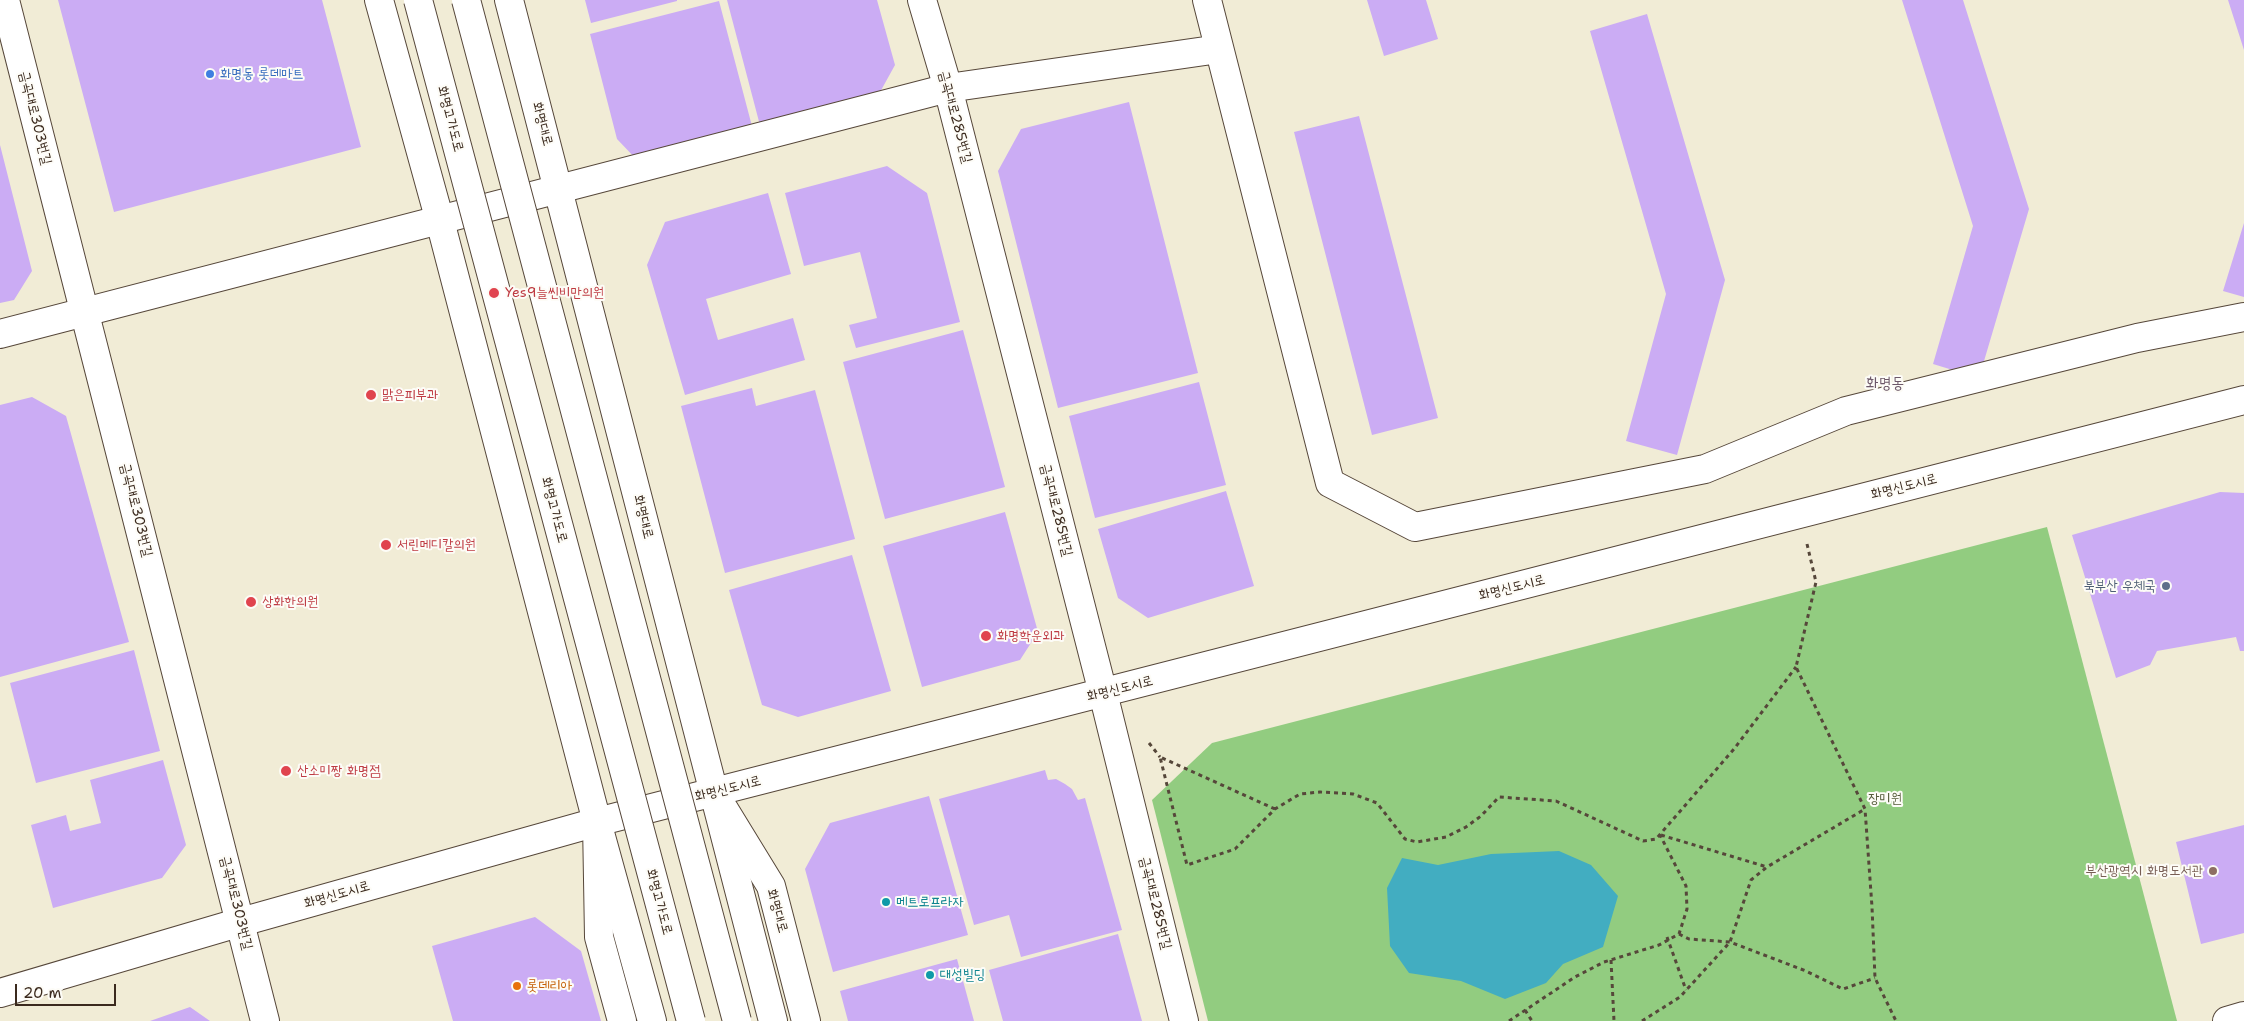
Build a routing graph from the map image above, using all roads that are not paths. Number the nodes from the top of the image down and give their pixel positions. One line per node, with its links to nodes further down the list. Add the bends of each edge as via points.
1 (5, 0): 12 (main road, 금곡대로303번길)
2 (379, 0): 11 (main road)
3 (418, 0): 25 (main road, 화명고가도로, bridge)
4 (466, 0): 26 (main road, bridge)
5 (509, 0): 10 (main road, 화명대로)
6 (922, 0): 9 (main road, 금곡대로285번길)
7 (1207, 0): 8 (main road)
8 (1220, 49): 9 (main road); 13 (main road, via 1330,482 1415,528 1705,469 1846,411 2137,338)
9 (948, 88): 10 (main road); 16 (main road, 금곡대로285번길)
10 (560, 190): 11 (main road); 17 (main road, 화명대로)
11 (440, 221): 12 (main road); 18 (main road)
12 (85, 313): 14 (main road); 19 (main road, 금곡대로303번길)
13 (2244, 317)
14 (0, 334)
15 (2244, 400): 16 (main road, 화명신도시로)
16 (1103, 693): 17 (main road, 화명신도시로); 29 (main road, 금곡대로285번길)
17 (714, 793): 18 (main road, 화명신도시로); 27 (main road); 28 (main road, 화명대로, via 771,886)
18 (597, 822): 19 (main road, 화명신도시로); 23 (main road, via 599,937); 24 (main road)
19 (241, 922): 20 (main road, 화명신도시로); 22 (main road, 금곡대로303번길)
20 (0, 993)
21 (2244, 1016): 30 (main road)
22 (265, 1021)
23 (622, 1021)
24 (652, 1021)
25 (691, 1021)
26 (737, 1021)
27 (773, 1021)
28 (806, 1021)
29 (1184, 1021)
30 (2228, 1021)

